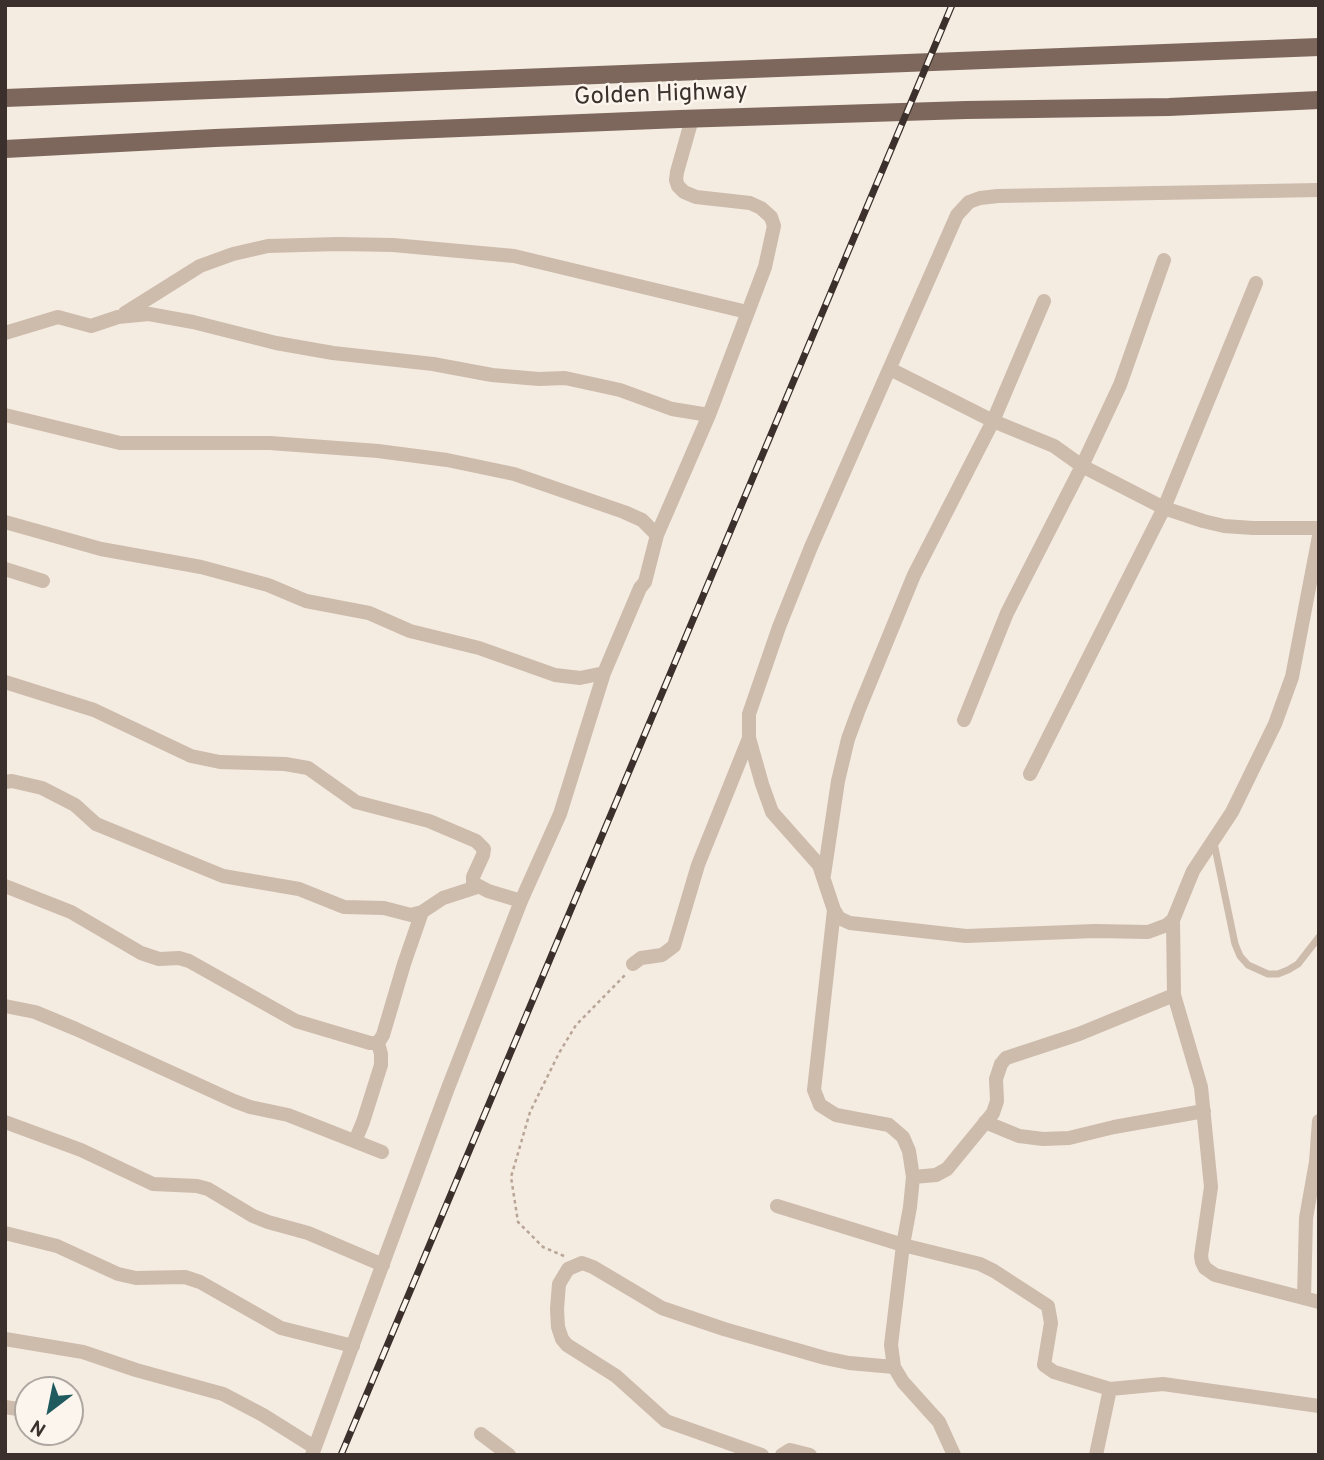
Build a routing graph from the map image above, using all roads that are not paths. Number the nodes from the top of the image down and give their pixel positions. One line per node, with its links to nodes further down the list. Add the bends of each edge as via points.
1 (1319, 47): 2 (main road, Golden Highway)
2 (5, 98)
3 (1319, 100): 4 (main road, Golden Highway)
4 (692, 119): 5 (main road, Golden Highway); 10 (street, via 677,172 678,186 689,195 750,203 771,217 774,226 765,267)
5 (5, 149)
6 (1319, 190): 13 (street, via 1011,196 969,202 957,215)
7 (1164, 260): 17 (street, via 1120,385)
8 (1256, 283): 18 (street)
9 (1044, 300): 16 (street)
10 (747, 312): 11 (street, via 514,256 338,244 268,246 233,254 200,266); 15 (street)
11 (118, 317): 12 (street, via 91,326 58,317); 15 (street, via 162,316 333,353 492,375 565,378)
12 (5, 333)
13 (890, 369): 16 (street); 28 (street, via 779,627 749,714)
14 (5, 415): 21 (street, via 120,443 270,443 447,460 514,474 624,512 642,520)
15 (709, 415): 21 (street)
16 (993, 421): 17 (street, via 1054,446); 32 (street, via 914,575 859,709 838,781)
17 (1082, 466): 18 (street); 27 (street, via 1007,613)
18 (1164, 508): 20 (street, via 1224,526); 29 (street)
19 (5, 522): 25 (street, via 101,549 268,585 306,601 369,613 410,631 479,648 569,679)
20 (1319, 528)
21 (657, 535): 25 (street, via 645,582)
22 (1319, 536): 31 (street, via 1292,677 1251,776)
23 (5, 569): 24 (street)
24 (43, 581)
25 (604, 673): 35 (street, via 560,814)
26 (5, 682): 34 (street, via 94,710 191,756 309,768 356,802 429,821 482,845 483,855 473,877)
27 (964, 720)
28 (749, 738): 32 (street, via 772,812); 40 (street, via 698,866 674,946 662,955)
29 (1030, 774)
30 (5, 782): 37 (street, via 42,788 75,805 96,824 223,876 299,889 344,907 384,908 407,915)
31 (1213, 839): 38 (street, via 1193,871); 39 (lane, via 1235,944 1248,965 1268,974 1289,970)
32 (824, 875): 36 (street)
33 (5, 886): 43 (street, via 71,912 141,953 189,961 296,1021)
34 (477, 887): 35 (street); 37 (street, via 443,898)
35 (522, 901): 54 (street)
36 (834, 910): 38 (street, via 850,923 966,936 1148,932); 50 (street, via 816,1099 836,1115 889,1125 903,1137)
37 (422, 912): 43 (street)
38 (1173, 920): 41 (street)
39 (1319, 937)
40 (632, 964)
41 (1174, 995): 44 (street); 47 (street, via 1006,1058 996,1079 996,1108)
42 (5, 1006): 48 (street, via 35,1012 76,1029 250,1108 288,1115)
43 (378, 1043): 48 (street, via 381,1065)
44 (1204, 1111): 47 (street, via 1069,1138 1019,1136); 55 (street, via 1211,1187 1205,1268 1215,1275)
45 (1319, 1121): 55 (street, via 1306,1217)
46 (5, 1122): 54 (street, via 81,1150 153,1184 208,1189 261,1219)
47 (985, 1122): 50 (street, via 947,1169)
48 (355, 1141): 49 (street)
49 (382, 1152)
50 (913, 1177): 53 (street)
51 (777, 1206): 53 (street)
52 (5, 1233): 58 (street, via 57,1246 118,1274 185,1277 281,1328)
53 (903, 1245): 59 (street, via 891,1345); 60 (street, via 980,1264 1041,1301 1051,1314 1044,1365 1054,1373)
54 (383, 1265): 58 (street)
55 (1304, 1297): 56 (street)
56 (1319, 1302)
57 (5, 1339): 63 (street, via 82,1352 223,1394 263,1415)
58 (353, 1346): 63 (street)
59 (894, 1367): 64 (street, via 939,1422); 66 (street, via 825,1358 703,1323 662,1308 593,1267 582,1263 568,1269 559,1284 562,1339 616,1376 666,1421)
60 (1110, 1389): 61 (street, via 1163,1384); 69 (street)
61 (1319, 1406)
62 (481, 1434): 65 (street)
63 (313, 1451)
64 (951, 1453)
65 (509, 1455)
66 (762, 1455)
67 (782, 1455): 68 (street, via 790,1450)
68 (810, 1455)
69 (1096, 1455)

